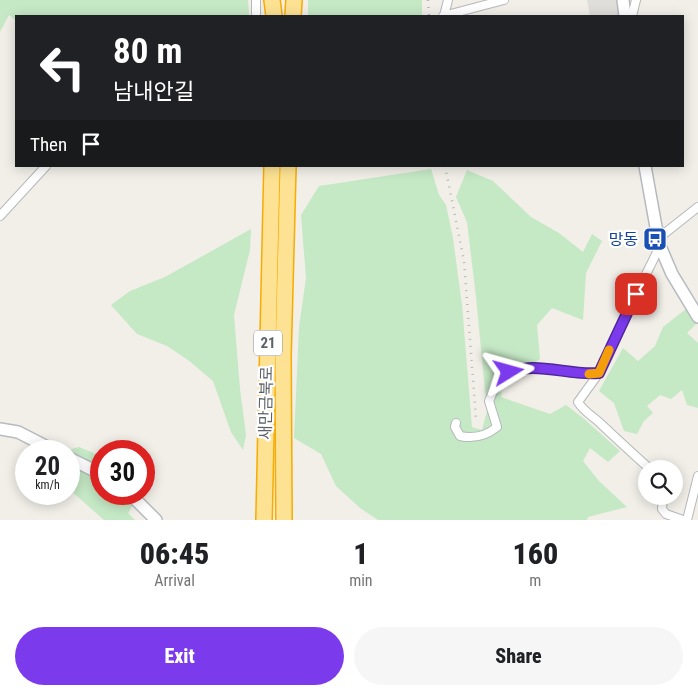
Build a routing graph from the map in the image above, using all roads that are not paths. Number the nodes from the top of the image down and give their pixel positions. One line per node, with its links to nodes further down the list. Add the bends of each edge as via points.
1 (256, 0): 9 (street)
2 (273, 0): 10 (highway)
3 (290, 0): 11 (highway)
4 (294, 0): 12 (highway)
5 (448, 0): 13 (street)
6 (504, 0): 14 (street)
7 (623, 0): 15 (street)
8 (636, 0): 16 (street)
9 (256, 15)
10 (275, 15)
11 (292, 15)
12 (292, 15)
13 (443, 15)
14 (447, 15)
15 (625, 15)
16 (632, 15)
17 (45, 167): 22 (street)
18 (272, 167): 34 (highway, 새만금북로 / 21)
19 (288, 167): 35 (highway, 새만금북로 / 21, via 283,356)
20 (646, 167): 23 (street)
21 (698, 207): 23 (street)
22 (0, 216)
23 (660, 242): 24 (street, via 672,274); 25 (street)
24 (698, 317)
25 (599, 373): 26 (street, via 530,368 509,372 498,382 489,401 497,427 488,434 471,438 460,436); 29 (street, via 578,402)
26 (456, 423)
27 (0, 429): 28 (street, via 18,432)
28 (34, 440)
29 (639, 460)
30 (698, 476): 36 (street)
31 (141, 505): 33 (street)
32 (662, 505): 36 (street, via 666,514)
33 (156, 520)
34 (264, 520)
35 (284, 520)
36 (685, 520)

